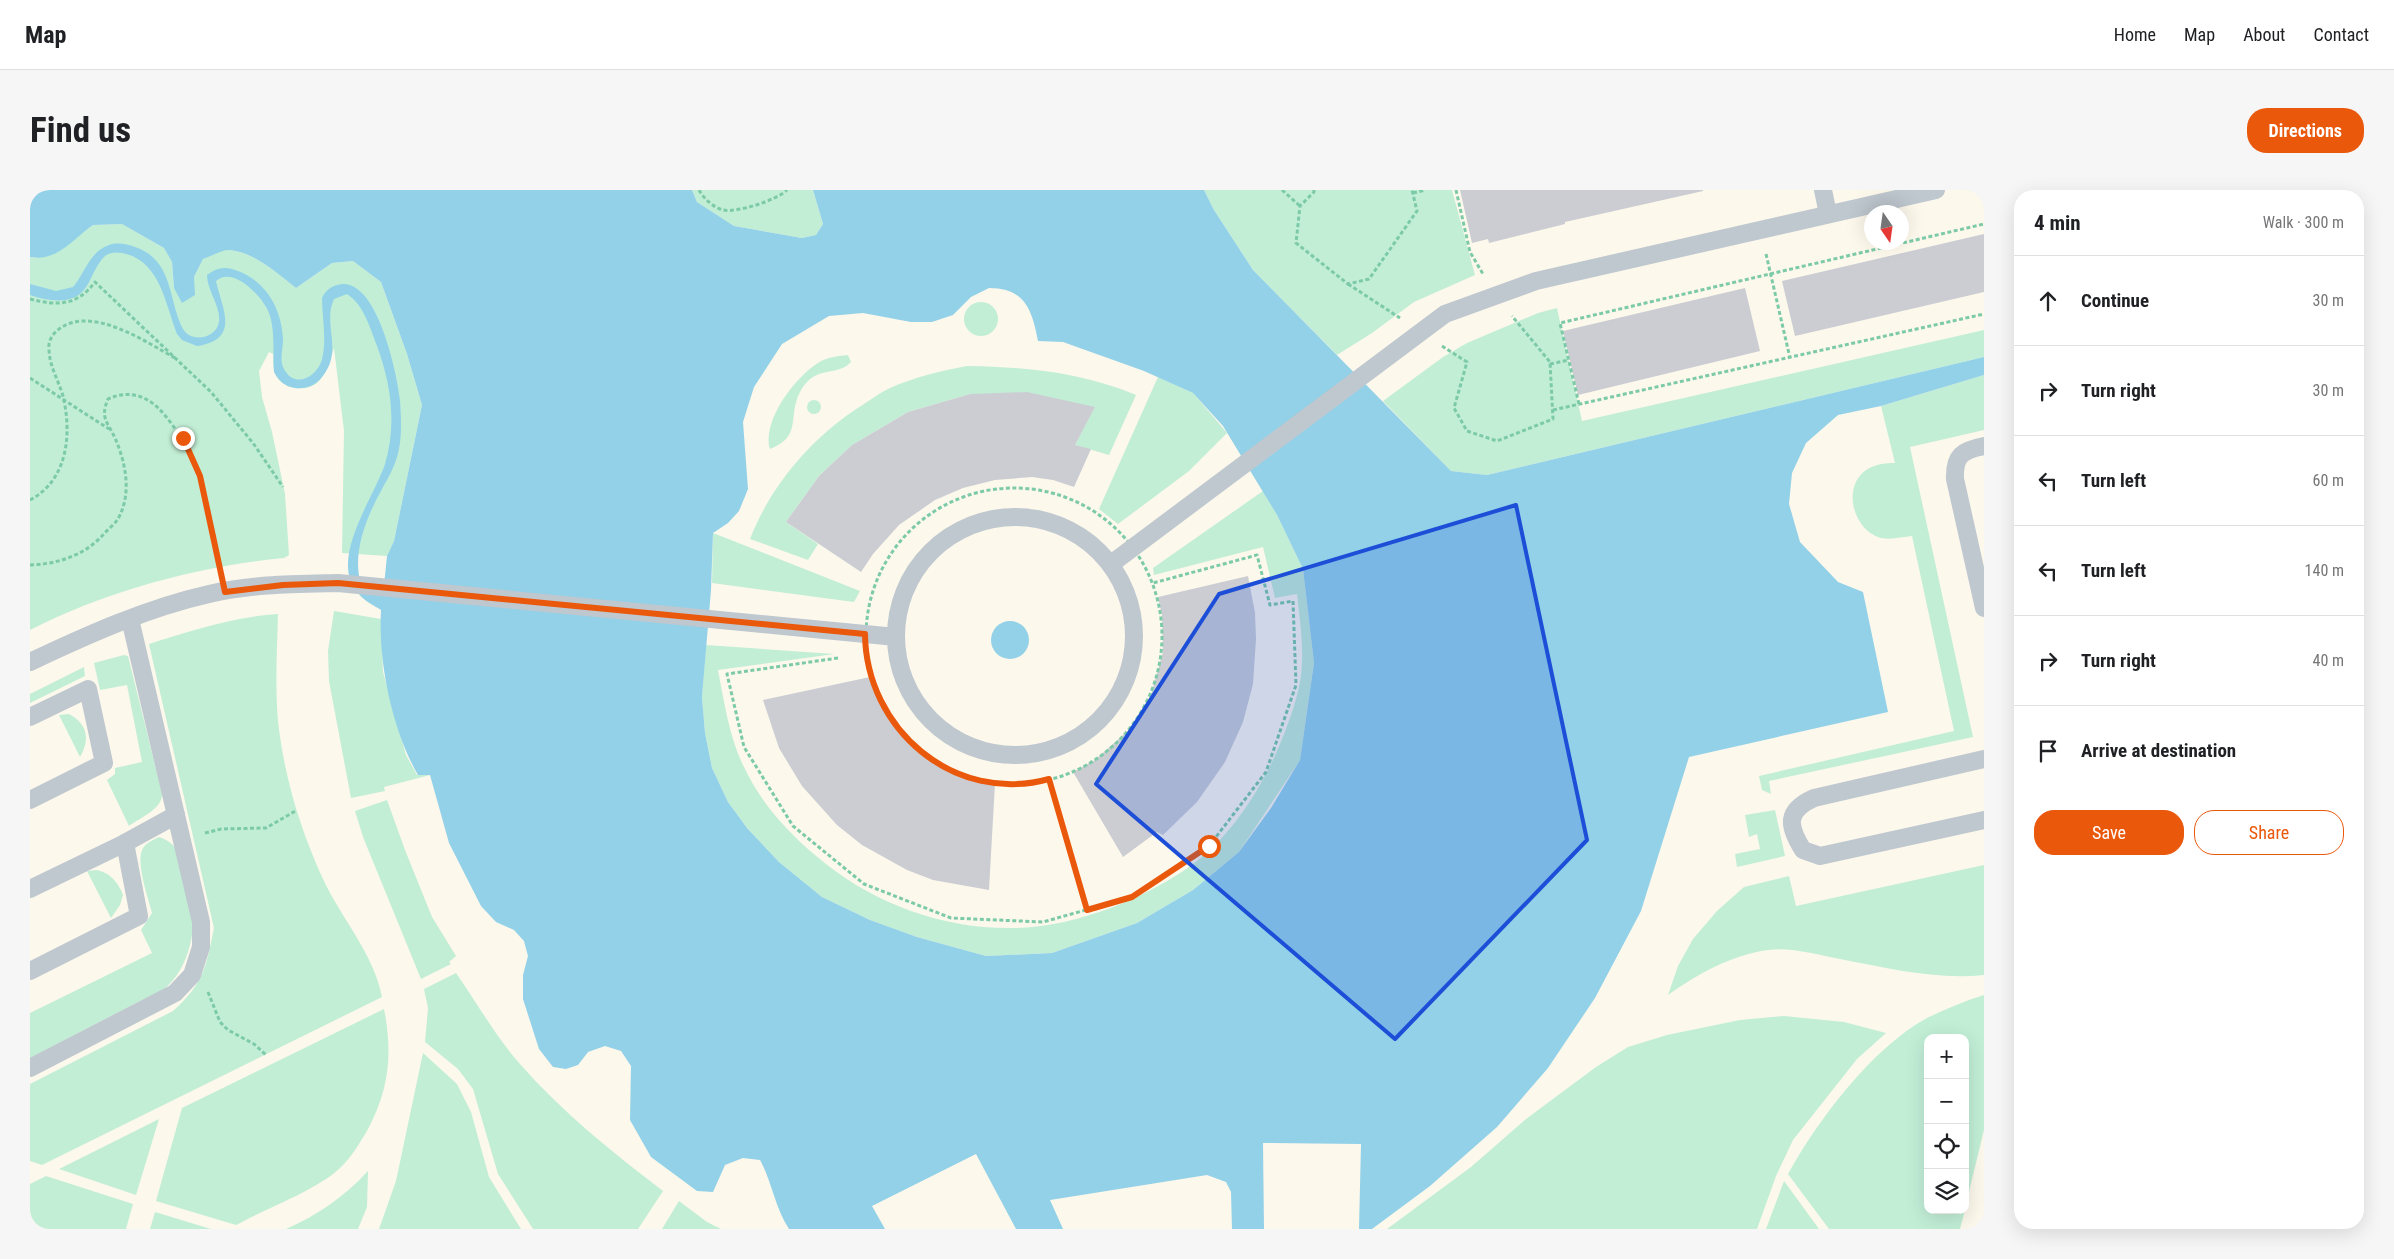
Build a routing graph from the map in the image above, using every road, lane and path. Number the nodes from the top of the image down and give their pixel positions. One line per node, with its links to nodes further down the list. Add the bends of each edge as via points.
1 (699, 190): 2 (path, via 704,198 724,210 773,199)
2 (787, 190)
3 (1282, 190): 10 (path)
4 (1314, 190): 10 (path)
5 (1425, 190): 9 (path)
6 (1456, 190): 16 (path, via 1470,252)
7 (1823, 190): 11 (lane)
8 (1936, 190): 11 (lane)
9 (1413, 191): 15 (path, via 1417,211 1369,279)
10 (1300, 206): 15 (path, via 1296,243)
11 (1828, 214): 13 (lane)
12 (1984, 224): 14 (path)
13 (1761, 230): 14 (path); 16 (lane, via 1536,281)
14 (1771, 274): 20 (path); 22 (path, via 1560,323)
15 (1348, 284): 19 (path)
16 (1496, 295): 19 (lane, via 1446,314); 23 (path)
17 (30, 299): 21 (path, via 50,303 70,301 82,297 95,282)
18 (1984, 314): 20 (path)
19 (1421, 332): 27 (path, via 1467,362 1454,408 1467,431 1496,441 1553,419); 33 (lane)
20 (1790, 358): 26 (path)
21 (180, 360): 25 (path, via 110,325 70,322 55,331 48,345 50,362); 30 (path, via 253,443)
22 (1569, 360): 23 (path); 26 (path)
23 (1550, 364): 27 (path)
24 (30, 378): 25 (path)
25 (63, 400): 28 (path); 31 (path, via 67,420 65,455 46,491)
26 (1579, 404): 27 (path)
27 (1553, 410)
28 (110, 430): 35 (path, via 126,472 127,491 118,519 95,544 67,560); 37 (path, via 104,409 108,399 120,394 138,395 156,404 183,438 200,476)
29 (1984, 446): 32 (lane, via 1968,449 1954,466 1955,478)
30 (283, 487)
31 (30, 500)
32 (1976, 532): 38 (lane)
33 (1134, 546): 34 (lane); 36 (path); 40 (path, via 1117,528 1086,505 1038,488 987,489 938,507 899,540 870,595)
34 (1110, 564): 41 (lane, via 1081,536 1044,520 1004,517 965,528 932,550 908,582 896,621); 41 (lane, via 1129,598 1134,627 1128,675 1110,709 1082,736 1046,752 998,754 970,747 936,727 911,697 897,661)
35 (30, 565)
36 (1154, 583): 46 (path, via 1162,615 1162,652 1151,695 1131,728 1096,760 1073,772); 54 (path, via 1257,555 1270,605 1293,601 1296,685 1266,772 1209,846 1132,897)
37 (225, 592): 39 (lane); 40 (lane, via 338,583)
38 (1984, 608)
39 (130, 619): 43 (lane); 49 (lane)
40 (865, 634): 41 (lane); 46 (path, via 870,677 884,710 906,739 932,760 958,774 995,784 1035,783)
41 (896, 637)
42 (846, 657): 54 (path, via 728,674 744,747 793,826 864,884 950,918 1043,922)
43 (30, 662)
44 (30, 717): 47 (lane, via 88,688 104,763)
45 (1984, 759): 50 (lane, via 1814,798 1799,804 1791,820 1795,837 1803,850 1820,856)
46 (1049, 779): 54 (path)
47 (30, 800)
48 (297, 810): 51 (path, via 266,828 221,829)
49 (176, 815): 51 (lane); 52 (lane)
50 (1984, 820)
51 (181, 839): 56 (lane, via 201,922 201,947)
52 (125, 842): 53 (lane); 55 (lane, via 139,916)
53 (30, 889)
54 (1087, 910)
55 (30, 971)
56 (192, 975): 57 (path, via 210,994 220,1022); 58 (lane, via 175,993 155,1005)
57 (266, 1055)
58 (30, 1068)

